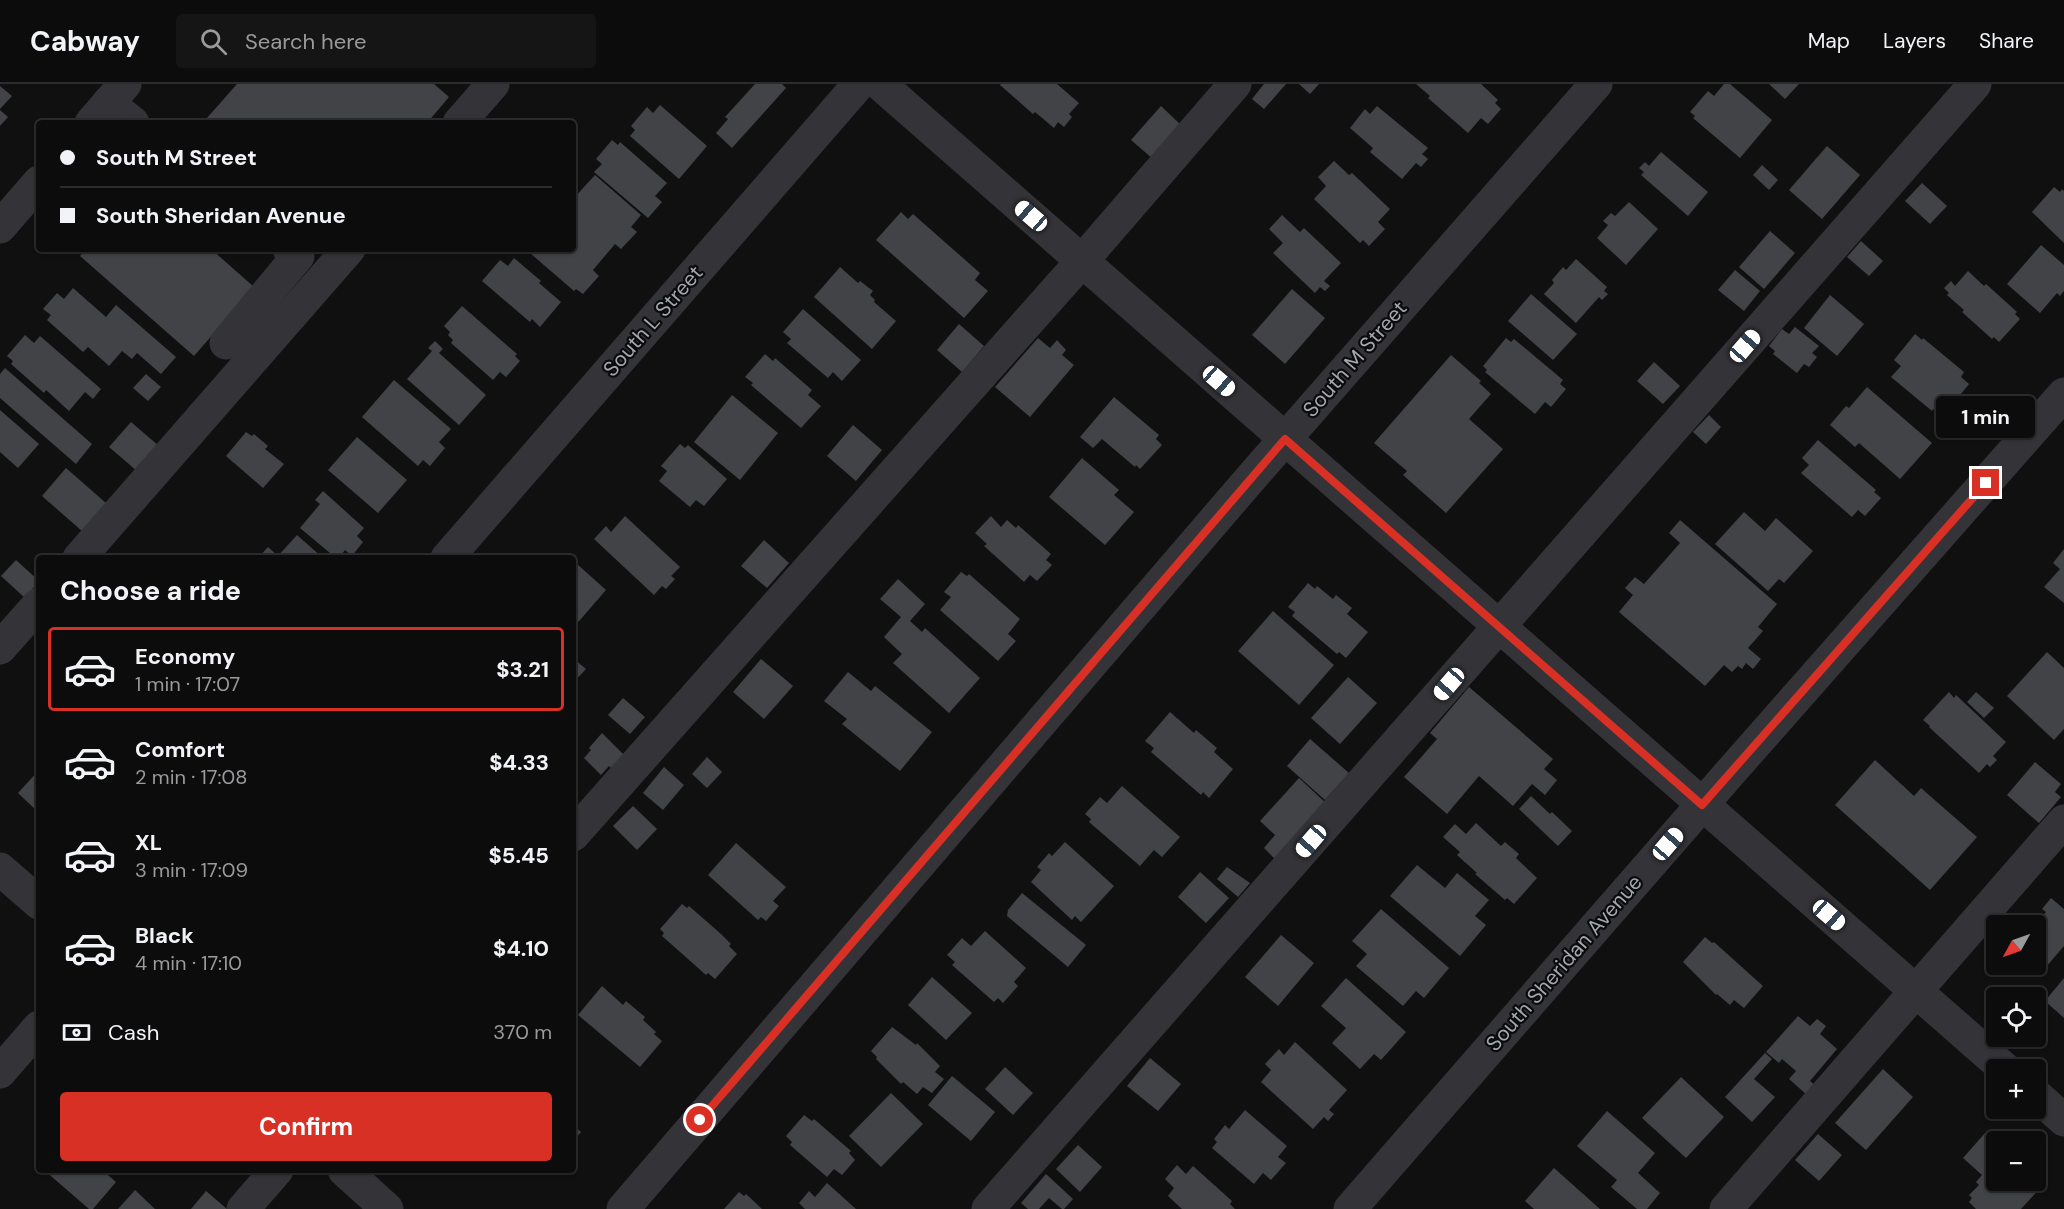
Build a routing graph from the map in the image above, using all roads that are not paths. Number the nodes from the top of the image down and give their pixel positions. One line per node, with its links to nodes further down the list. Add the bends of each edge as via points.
1 (494, 84): 7 (street)
2 (859, 84): 17 (street, South L Street)
3 (880, 84): 12 (street)
4 (1235, 84): 12 (street)
5 (1596, 84): 15 (street, South M Street)
6 (1975, 84): 19 (street)
7 (462, 120)
8 (36, 186): 9 (street)
9 (0, 227)
10 (293, 252): 13 (street, via 298,256)
11 (346, 252): 16 (street)
12 (1082, 261): 15 (street); 23 (street)
13 (226, 343)
14 (2064, 394): 21 (street, South Sheridan Avenue)
15 (1285, 439): 19 (street); 36 (street, South M Street)
16 (82, 555)
17 (450, 555)
18 (36, 607): 20 (street)
19 (1499, 627): 21 (street); 37 (street)
20 (0, 648)
21 (1702, 805): 26 (street); 38 (street, South Sheridan Avenue)
22 (2064, 821): 26 (street)
23 (576, 833)
24 (0, 869): 25 (street)
25 (36, 900)
26 (1916, 991): 28 (street); 39 (street)
27 (36, 1030): 29 (street)
28 (1993, 1059)
29 (0, 1072)
30 (2046, 1104): 31 (street)
31 (2064, 1120)
32 (274, 1173): 34 (street)
33 (347, 1173): 35 (street)
34 (243, 1209)
35 (387, 1209)
36 (623, 1209)
37 (988, 1209)
38 (1350, 1209)
39 (1726, 1209)

